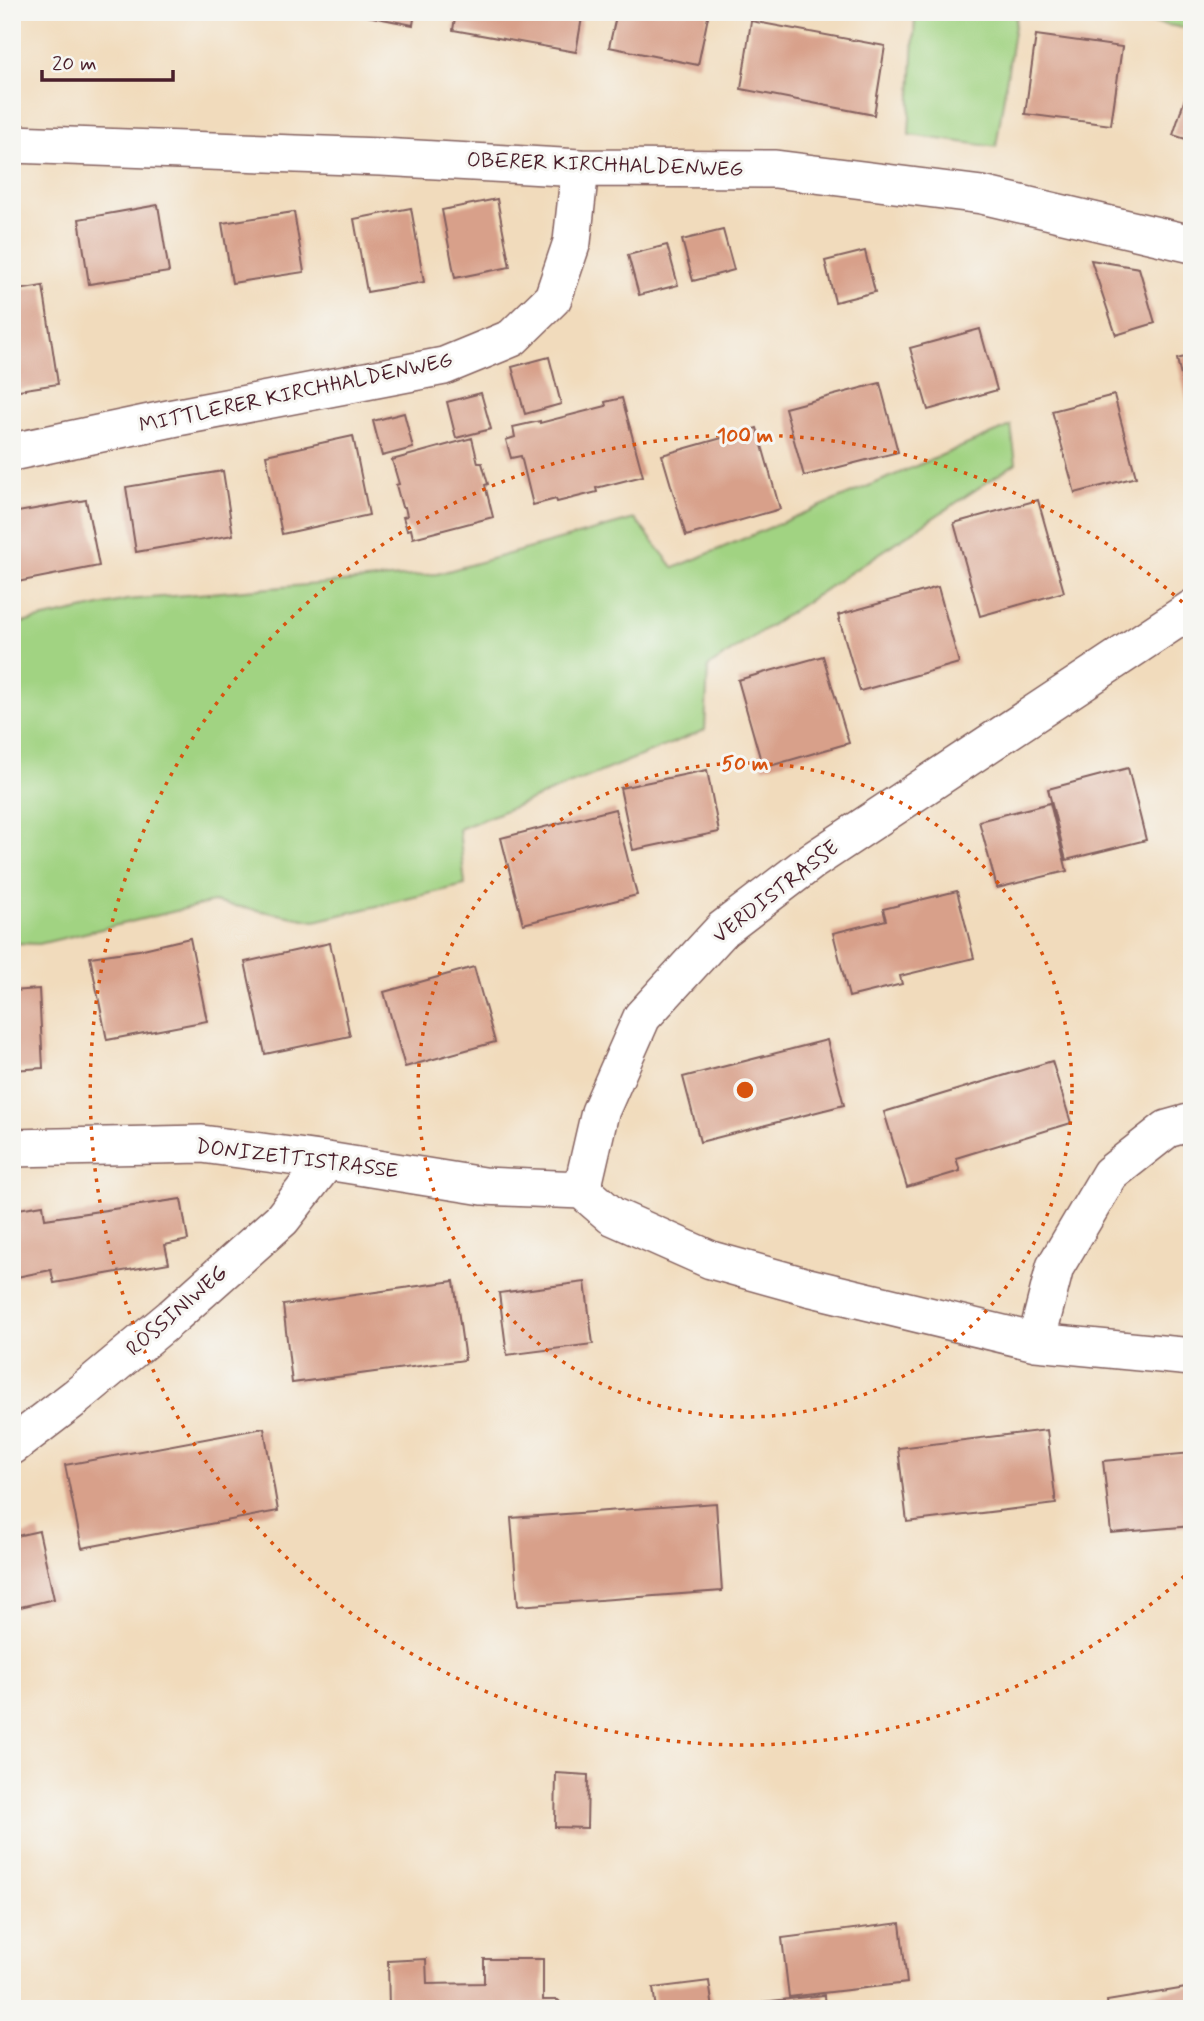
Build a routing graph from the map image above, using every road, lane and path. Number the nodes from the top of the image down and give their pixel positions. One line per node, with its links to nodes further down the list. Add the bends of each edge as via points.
1 (12, 144): 2 (street, OBERER KIRCHHALDENWEG)
2 (580, 168): 3 (street, OBERER KIRCHHALDENWEG, via 775,169 982,195); 4 (street, MITTLERER KIRCHHALDENWEG, via 572,242 553,298 512,338 444,366)
3 (1192, 244)
4 (12, 452)
5 (1192, 608): 9 (street, VERDISTRASSE, via 812,861 723,929 642,1017 600,1112)
6 (1192, 1122): 10 (street, via 1167,1129 1110,1174 1055,1267)
7 (12, 1148): 8 (street, DONIZETTISTRASSE, via 202,1144)
8 (327, 1161): 9 (street, DONIZETTISTRASSE, via 483,1186); 12 (street, ROSSINIWEG, via 282,1219 172,1317)
9 (582, 1190): 10 (street, via 612,1216 711,1260)
10 (1036, 1342): 11 (street)
11 (1192, 1357)
12 (12, 1446)

